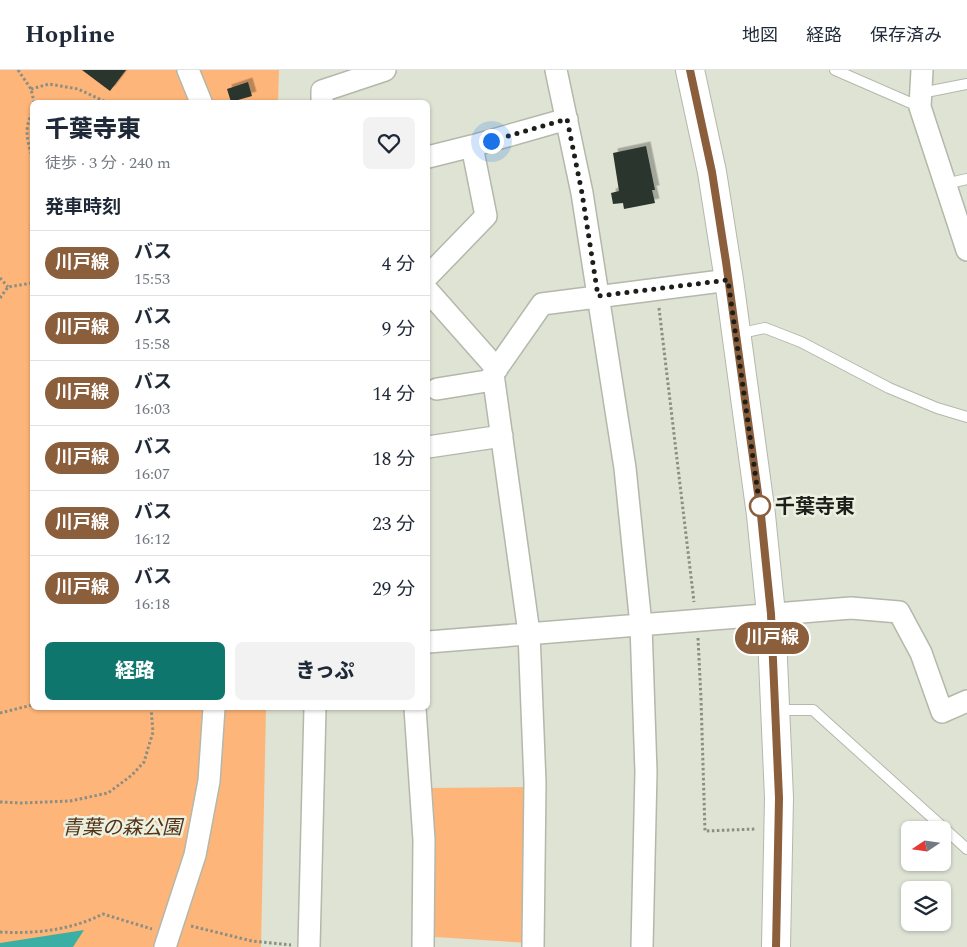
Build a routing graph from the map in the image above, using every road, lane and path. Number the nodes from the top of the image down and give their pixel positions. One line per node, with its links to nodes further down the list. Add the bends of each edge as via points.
1 (18, 70): 9 (path)
2 (188, 70): 12 (street)
3 (385, 70): 13 (street, via 322,90)
4 (556, 70): 16 (street)
5 (690, 70): 25 (main road, via 712,172)
6 (922, 70): 14 (street)
7 (840, 71): 14 (lane)
8 (967, 84): 14 (lane)
9 (31, 89): 10 (path); 11 (path, via 49,84 78,89)
10 (34, 100)
11 (102, 100)
12 (201, 100)
13 (322, 100)
14 (921, 100): 21 (street)
15 (30, 118): 18 (path, via 26,137)
16 (567, 119): 17 (street); 30 (street)
17 (472, 146): 19 (street); 23 (street, via 486,216)
18 (30, 150)
19 (430, 156)
20 (967, 179): 21 (lane)
21 (945, 184): 22 (street)
22 (967, 250)
23 (430, 274)
24 (0, 278): 27 (path)
25 (728, 280): 28 (street); 32 (main road)
26 (30, 282): 27 (path)
27 (8, 287): 31 (path)
28 (656, 289): 30 (street); 39 (path)
29 (430, 294): 33 (street)
30 (598, 296): 33 (street, via 542,304); 40 (street, via 625,468)
31 (0, 298)
32 (736, 334): 35 (lane, via 766,328 801,342 888,388); 38 (main road)
33 (495, 374): 34 (street); 36 (street)
34 (438, 389)
35 (967, 417)
36 (502, 436): 37 (street); 41 (street)
37 (430, 447)
38 (771, 614): 39 (street); 43 (street, via 851,608 899,612 921,653 942,712); 49 (main road)
39 (696, 620): 40 (street); 52 (path, via 705,831)
40 (641, 624): 41 (street); 60 (street, via 646,772)
41 (529, 633): 42 (street); 59 (street, via 535,783)
42 (430, 642)
43 (967, 701)
44 (30, 706): 50 (path)
45 (151, 710): 51 (path, via 153,732 144,762 108,793 70,802)
46 (214, 710): 55 (street, via 209,781 195,855)
47 (315, 710): 57 (street)
48 (415, 710): 58 (street, via 424,840)
49 (774, 710): 53 (lane, via 813,710); 61 (main road, via 779,798)
50 (0, 713)
51 (0, 802)
52 (759, 829)
53 (967, 849)
54 (0, 932): 55 (path, via 56,930 103,914)
55 (169, 934): 56 (path)
56 (266, 945): 57 (path)
57 (310, 947)
58 (423, 947)
59 (533, 947)
60 (642, 947)
61 (776, 947)

